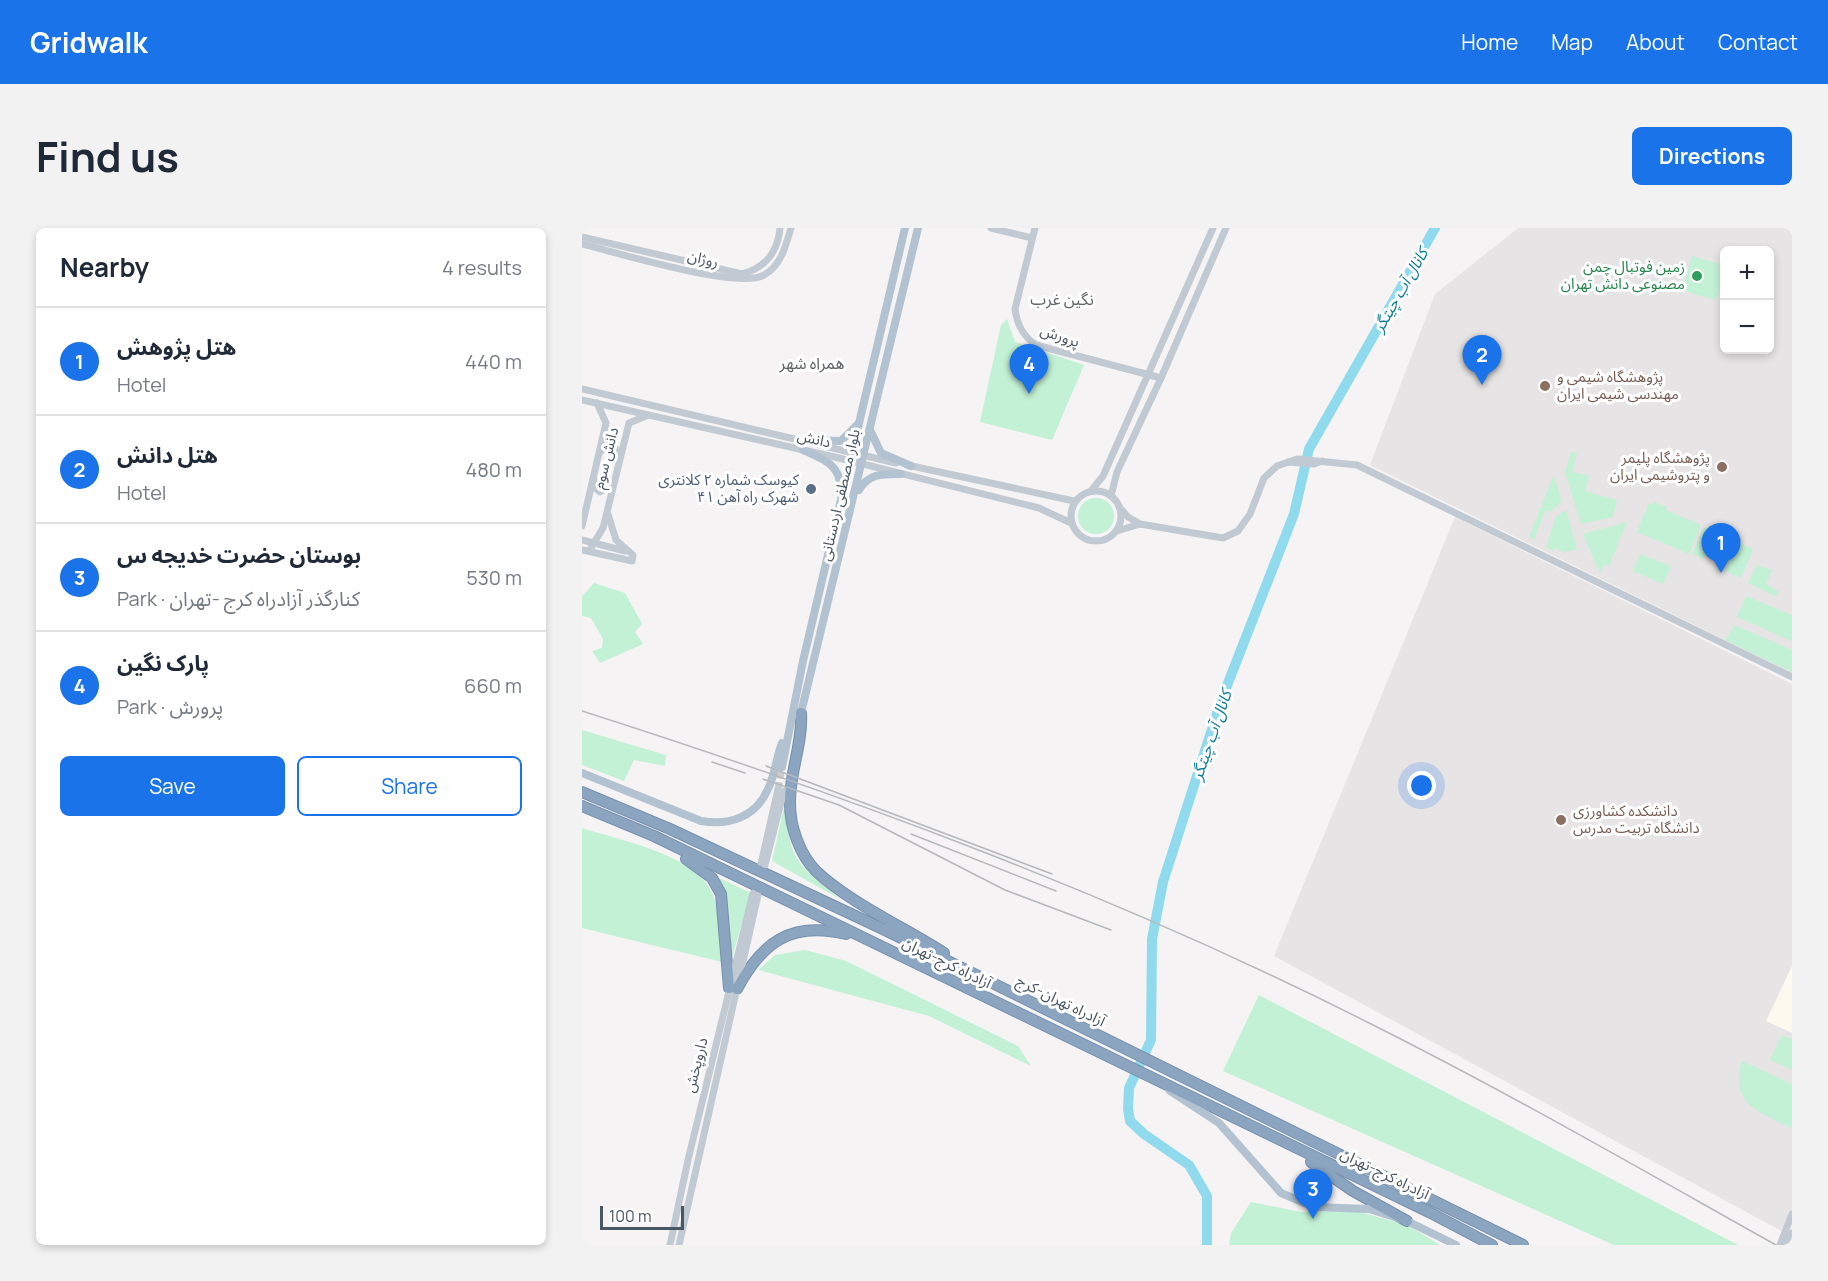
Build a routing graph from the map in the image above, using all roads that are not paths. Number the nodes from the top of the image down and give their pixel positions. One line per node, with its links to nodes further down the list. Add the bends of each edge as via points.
1 (780, 228): 14 (street, روژان, via 770,258 760,268 742,274)
2 (791, 228): 14 (street, روژان, via 776,266 765,275 742,280)
3 (898, 228): 12 (street)
4 (905, 228): 12 (main road, بلوار مصطفی اردستانی)
5 (918, 228): 21 (main road, بلوار مصطفی اردستانی)
6 (995, 228): 11 (street)
7 (1035, 228): 11 (street, پرورش)
8 (1213, 228): 15 (street)
9 (1226, 228): 16 (street)
10 (582, 237): 14 (street, روژان)
11 (1032, 237): 15 (street, پرورش, via 1016,309 1016,320 1028,340)
12 (901, 242): 20 (main road, بلوار مصطفی اردستانی)
13 (582, 244): 14 (street, روژان)
14 (700, 269)
15 (1147, 373): 16 (street, پرورش); 35 (street, via 1103,476)
16 (1161, 378): 36 (street, via 1117,472)
17 (582, 389): 25 (street, دانش)
18 (582, 400): 19 (street, دانش)
19 (597, 403): 22 (street, دانش); 27 (street, دانش سوم, via 606,423)
20 (863, 405): 21 (main road, via 868,412); 23 (main road, بلوار مصطفی اردستانی)
21 (875, 407): 24 (main road, بلوار مصطفی اردستانی)
22 (647, 415): 26 (street, دانش); 28 (street, دانش سوم, via 629,423)
23 (859, 422): 25 (main road, via 841,441); 29 (main road, بلوار مصطفی اردستانی)
24 (870, 428): 30 (main road, بلوار مصطفی اردستانی); 31 (main road, via 881,453)
25 (804, 440): 29 (street, دانش)
26 (803, 450): 29 (street, دانش); 38 (main road, via 834,466 840,477)
27 (600, 452): 28 (street, via 614,446); 33 (street, دانش سوم)
28 (620, 457): 34 (street, دانش سوم)
29 (852, 457): 30 (street, دانش); 38 (main road, بلوار مصطفی اردستانی)
30 (863, 460): 31 (street, دانش); 32 (street, دانش); 39 (main road, بلوار مصطفی اردستانی)
31 (911, 466): 40 (street, دانش)
32 (901, 474): 39 (main road, via 869,477); 44 (street, دانش, via 1039,508)
33 (594, 478): 34 (street, via 595,488 600,492); 37 (street, دانش سوم)
34 (613, 484): 41 (street, دانش سوم)
35 (1091, 491): 36 (street); 40 (street)
36 (1111, 496): 42 (street)
37 (589, 499): 43 (street); 46 (street, دانش سوم)
38 (840, 500): 54 (main road, بلوار مصطفی اردستانی)
39 (853, 501): 53 (main road, بلوار مصطفی اردستانی)
40 (1074, 501): 44 (street)
41 (609, 504): 49 (street, دانش سوم, via 603,528); 51 (street, via 616,540)
42 (1120, 508): 45 (street); 47 (street)
43 (582, 509)
44 (1071, 523): 47 (street, via 1074,531 1087,540 1104,540)
45 (1140, 524): 47 (street); 52 (street, via 1214,539 1230,536 1250,514 1264,478 1277,466 1293,462 1358,465)
46 (582, 526)
47 (1117, 531)
48 (582, 540): 49 (street); 50 (street)
49 (594, 543): 50 (street, دانش سوم); 51 (street)
50 (584, 550): 51 (street, via 632,561 633,555)
51 (628, 552)
52 (1792, 677)
53 (801, 713): 54 (main road, بلوار مصطفی اردستانی, via 786,767); 63 (highway, via 790,806 803,853 816,871 843,891)
54 (788, 732): 55 (main road, via 762,800 749,813 727,822 701,821)
55 (582, 773)
56 (781, 790): 60 (street)
57 (582, 792): 63 (highway, آزادراه تهران-کرج, via 748,865)
58 (582, 806): 59 (highway, آزادراه کرج-تهران)
59 (654, 836): 62 (highway, آزادراه کرج-تهران); 64 (highway, via 696,865 717,887 723,905)
60 (763, 865)
61 (756, 894): 64 (street, داروپخش)
62 (874, 943): 64 (highway, via 826,930 790,934 757,956); 65 (highway, آزادراه کرج-تهران)
63 (979, 976): 79 (highway, آزادراه تهران-کرج)
64 (733, 988): 67 (street, داروپخش); 68 (street, داروپخش)
65 (1152, 1079): 66 (highway, آزادراه کرج-تهران); 70 (main road, via 1218,1123 1281,1193 1314,1207 1369,1209)
66 (1284, 1143): 70 (highway, via 1353,1191); 78 (highway, آزادراه کرج-تهران)
67 (688, 1160): 68 (street, via 691,1166); 73 (street, داروپخش)
68 (697, 1165): 74 (street, داروپخش)
69 (1792, 1214): 72 (street)
70 (1407, 1221): 71 (main road)
71 (1435, 1234): 76 (street); 77 (main road)
72 (1790, 1234): 80 (street); 81 (street)
73 (672, 1236): 74 (street); 75 (street, داروپخش)
74 (680, 1241)
75 (670, 1245)
76 (1443, 1245)
77 (1456, 1245)
78 (1492, 1245)
79 (1523, 1245)
80 (1780, 1245)
81 (1786, 1245)

